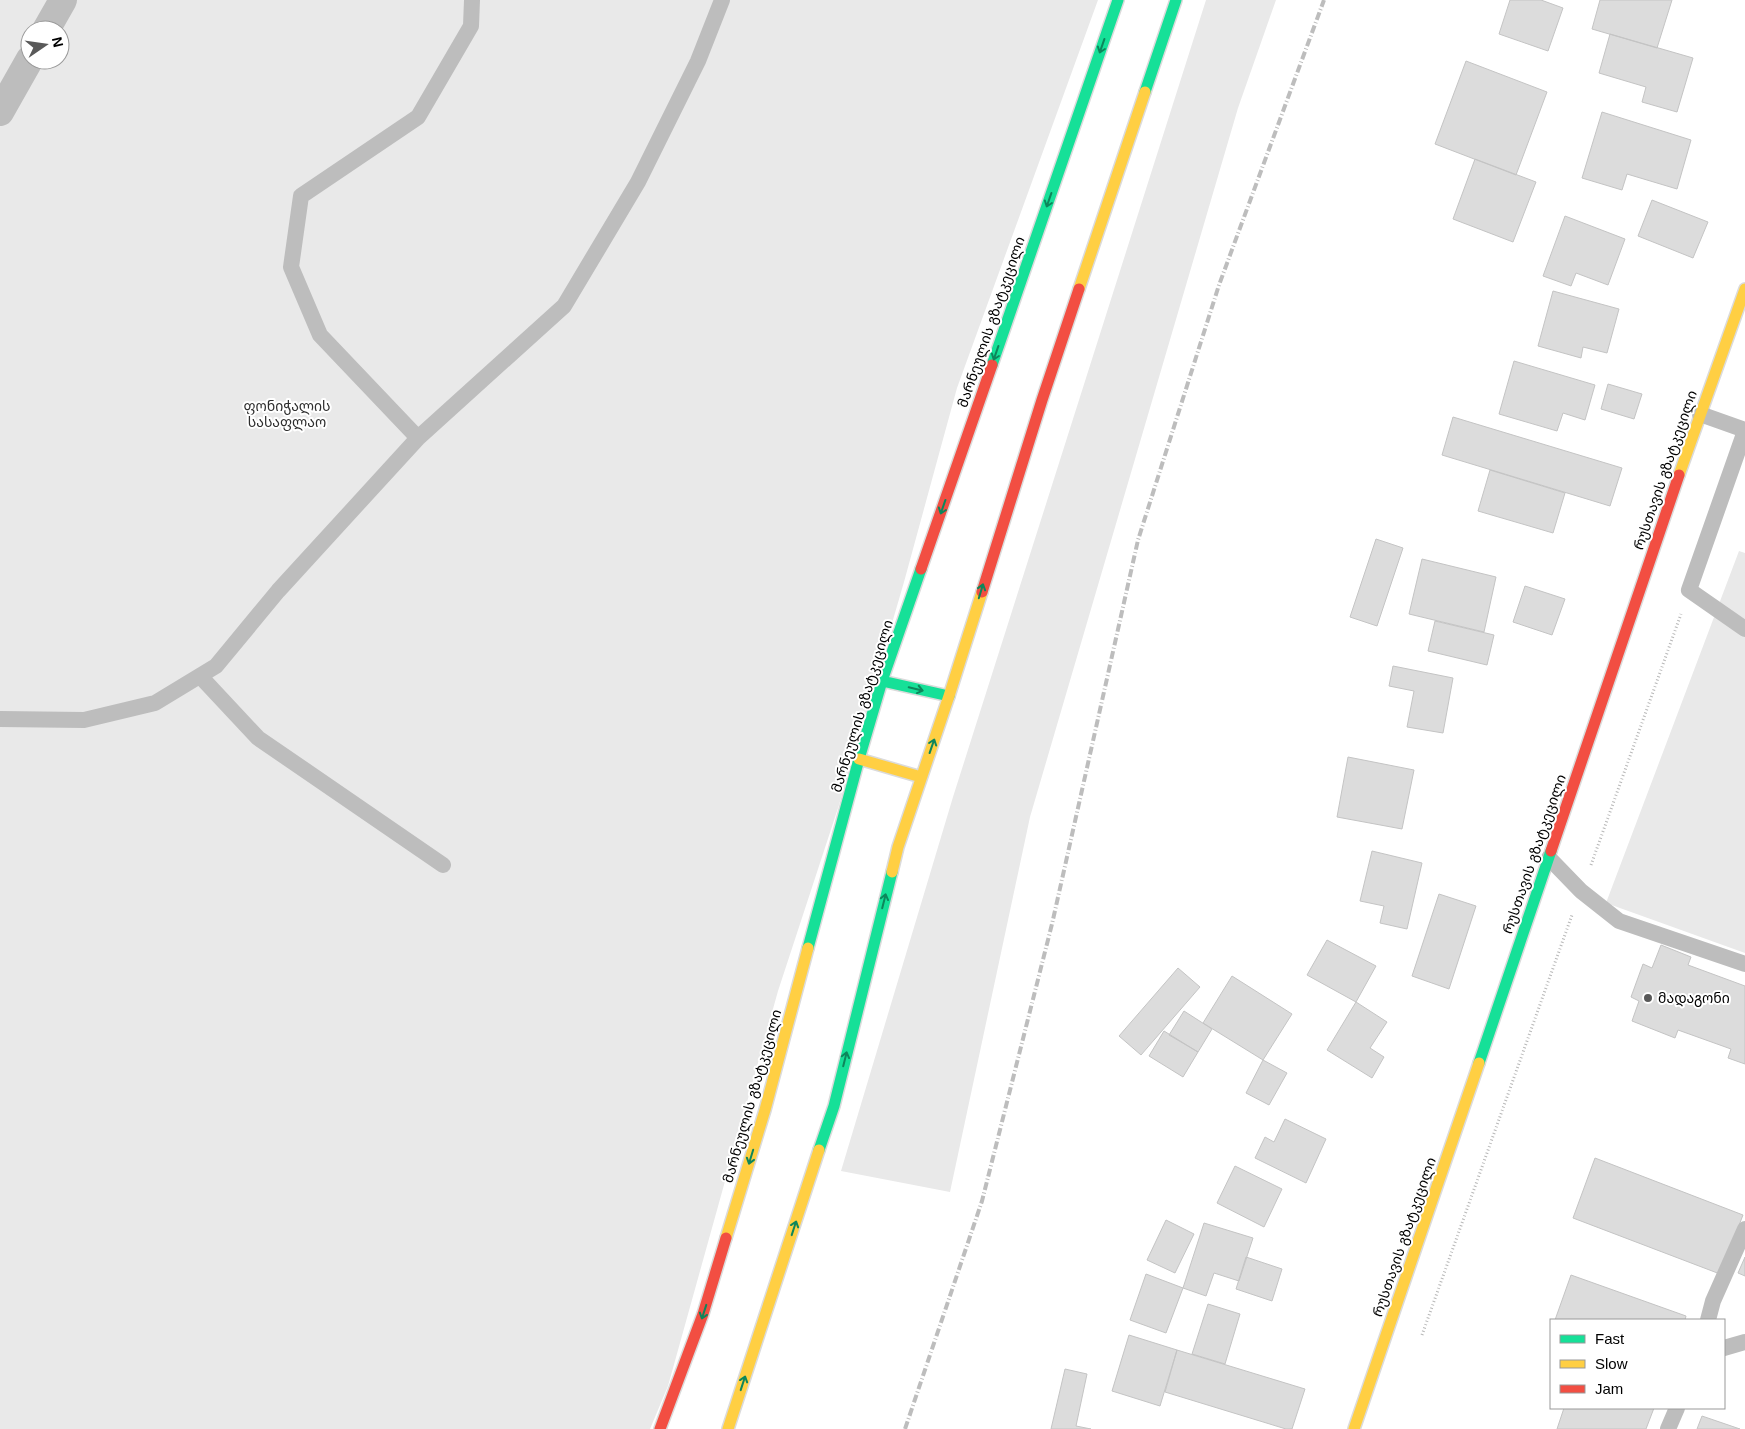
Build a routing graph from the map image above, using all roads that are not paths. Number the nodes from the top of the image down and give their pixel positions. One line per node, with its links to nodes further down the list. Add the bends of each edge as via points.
1 (63, 0): 6 (street)
2 (472, 0): 12 (lane, via 471,26 418,117 301,196 291,267 320,335)
3 (722, 0): 12 (lane, via 698,61 638,182 564,306)
4 (1118, 0): 15 (highway, მარნეულის გზატკეცილი, one-way to 15)
5 (1176, 0): 16 (highway, one-way to 5, via 1045,390)
6 (52, 20)
7 (24, 70): 8 (street)
8 (0, 112)
9 (1745, 289): 10 (highway, რუსთავის გზატკეცილი)
10 (1700, 414): 11 (lane); 20 (highway, რუსთავის გზატკეცილი)
11 (1745, 431): 13 (lane, via 1689,590)
12 (418, 438): 14 (lane, via 278,591 216,666)
13 (1745, 629)
14 (200, 676): 17 (lane, via 155,704 84,720); 21 (lane, via 258,738)
15 (882, 681): 16 (highway, one-way to 16); 18 (highway, მარნეულის გზატკეცილი)
16 (949, 696): 19 (highway, one-way to 16)
17 (0, 719)
18 (859, 759): 19 (highway); 28 (highway, მარნეულის გზატკეცილი, one-way to 28, via 762,1119 703,1314)
19 (921, 777): 29 (highway, one-way to 19, via 834,1106 898,847)
20 (1548, 858): 22 (lane, via 1581,891 1619,921); 30 (highway, რუსთავის გზატკეცილი)
21 (443, 865)
22 (1745, 964)
23 (1745, 1229): 24 (lane)
24 (1708, 1319)
25 (1745, 1342): 26 (lane)
26 (1725, 1348)
27 (1677, 1409): 31 (lane)
28 (660, 1429)
29 (728, 1429)
30 (1354, 1429)
31 (1668, 1429)

